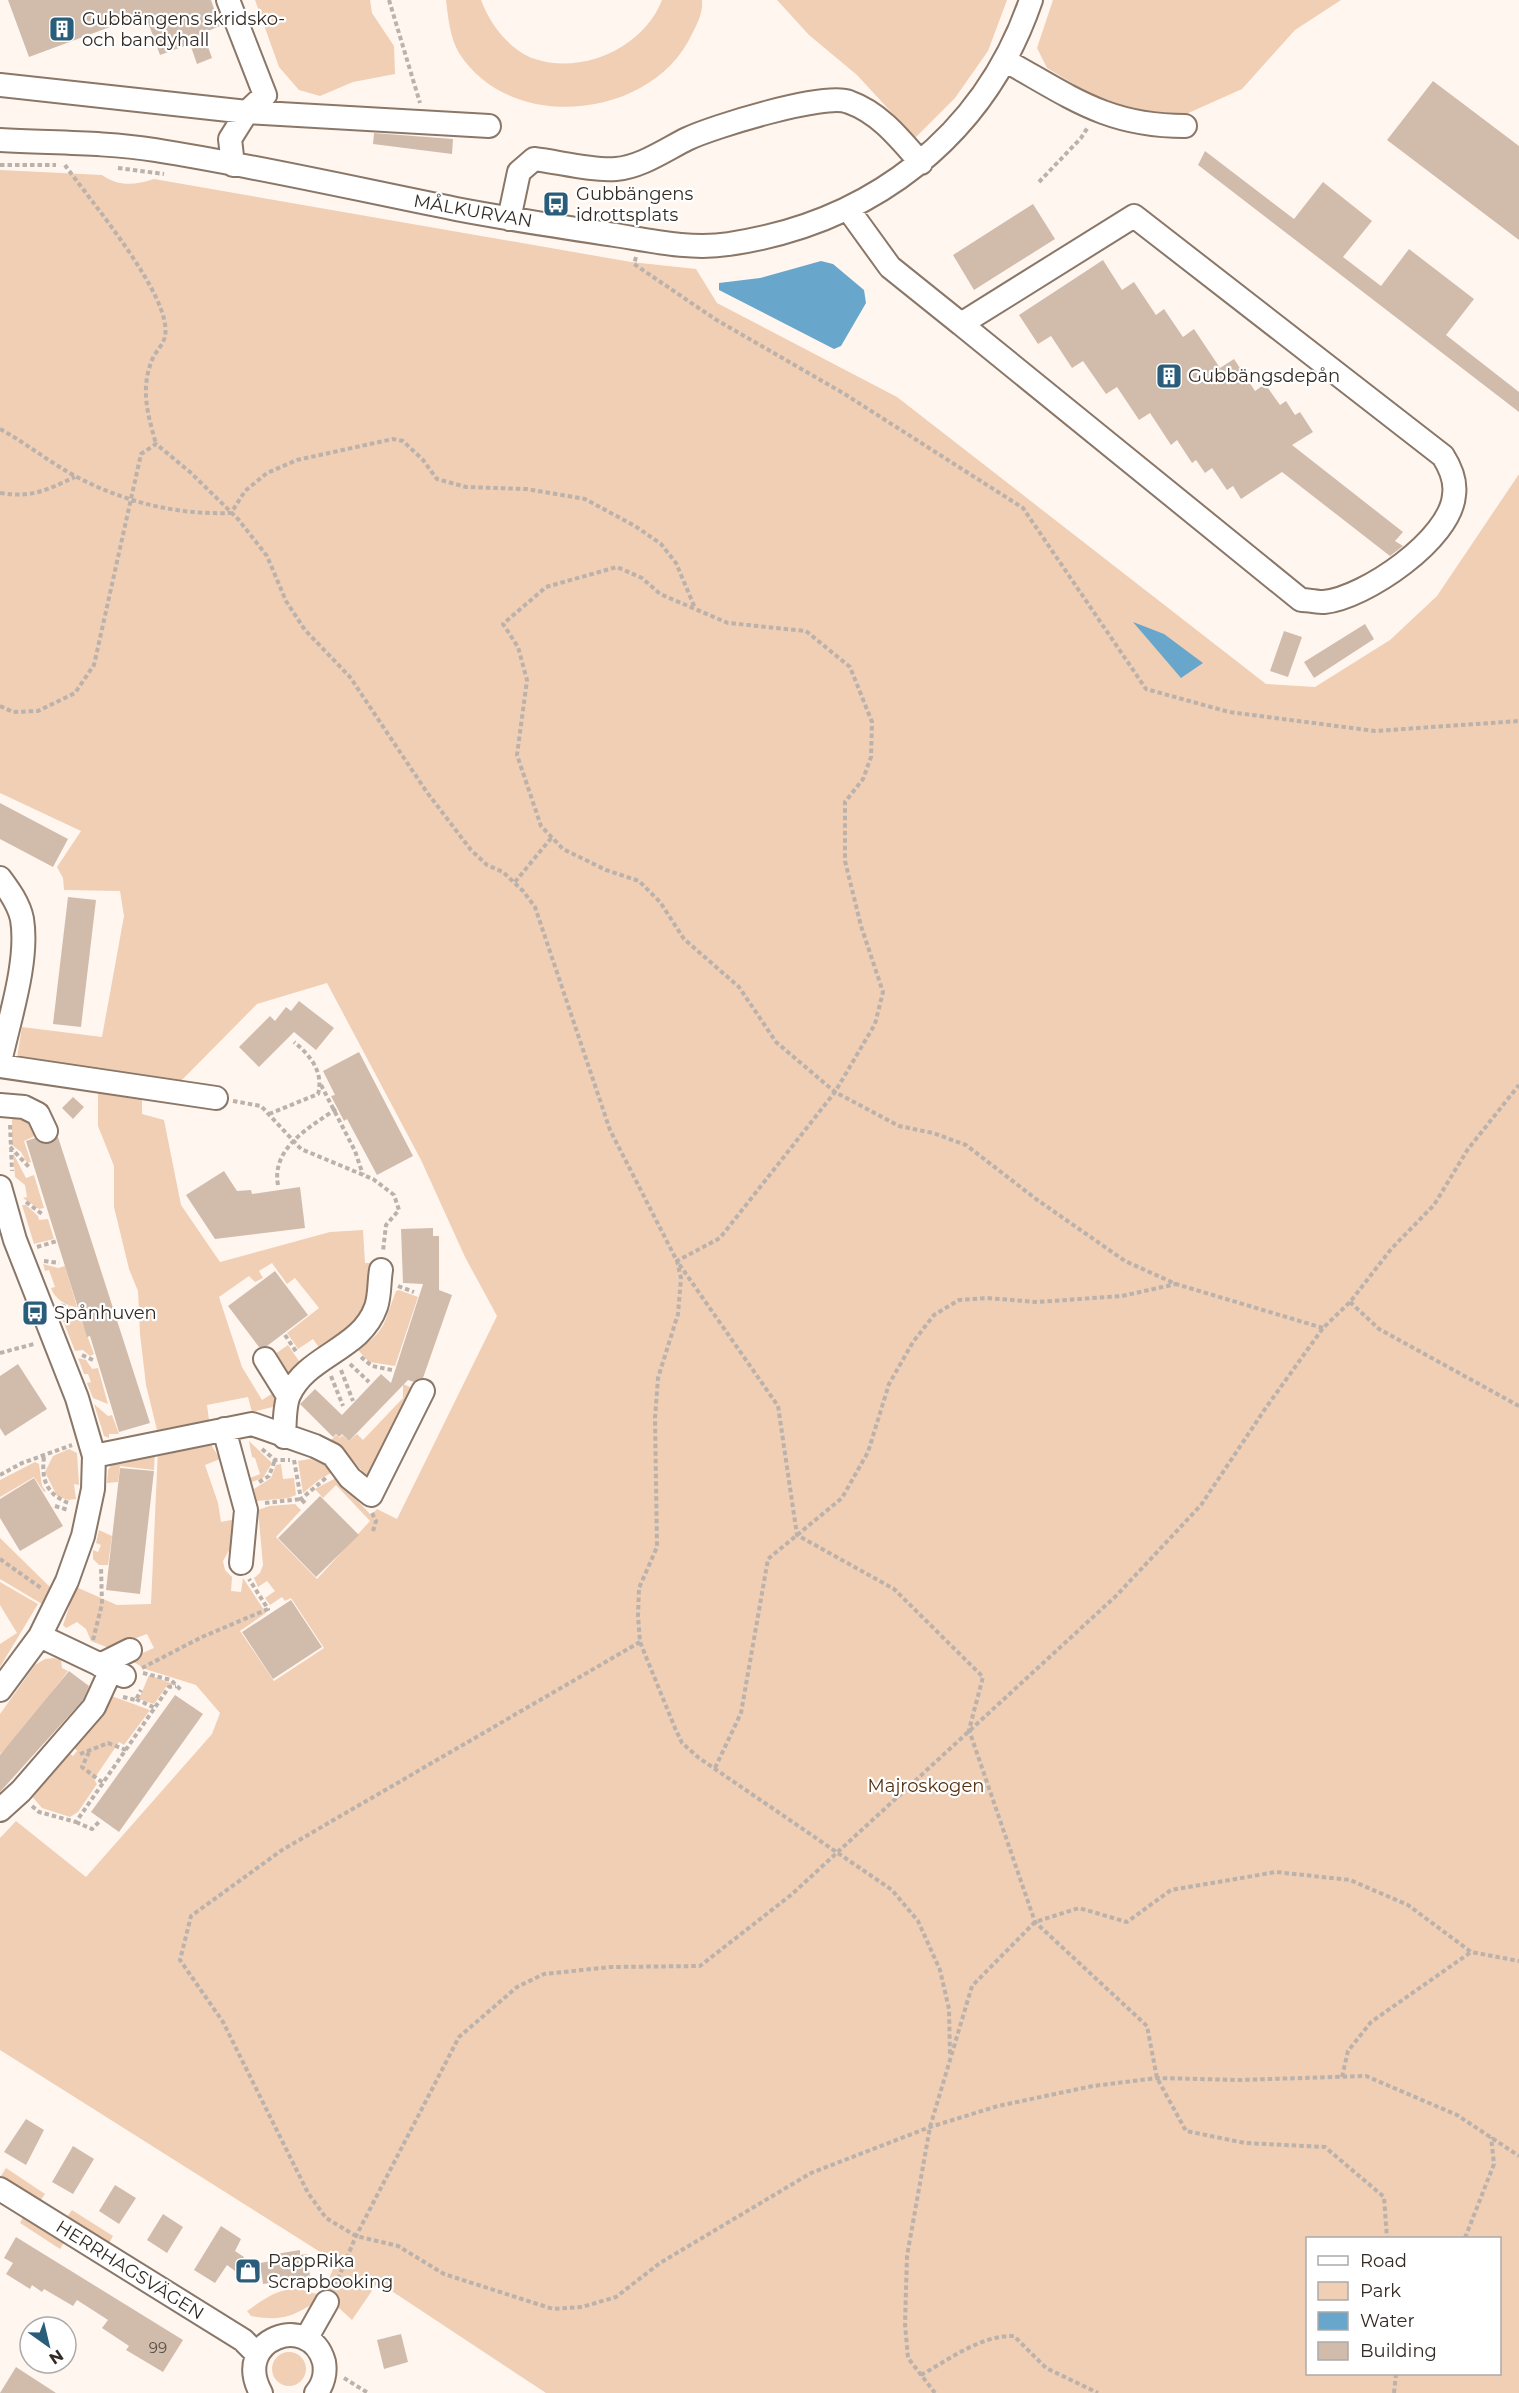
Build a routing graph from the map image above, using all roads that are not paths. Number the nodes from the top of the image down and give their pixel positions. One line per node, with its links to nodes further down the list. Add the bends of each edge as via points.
1 (228, 0): 5 (street, via 265,95)
2 (1030, 0): 3 (street, MÅLKURVAN)
3 (1006, 61): 7 (street, via 1094,110 1123,121); 9 (street, MÅLKURVAN, via 955,130)
4 (0, 85): 5 (street)
5 (247, 112): 6 (street); 10 (street, via 230,139)
6 (489, 126)
7 (1185, 126)
8 (0, 140): 10 (street, MÅLKURVAN, via 153,150)
9 (921, 163): 11 (street, MÅLKURVAN); 12 (street, via 876,115 847,100 812,103 769,111 723,126 687,139 664,153 616,169 534,159 519,172)
10 (232, 165): 12 (street, MÅLKURVAN)
11 (848, 210): 12 (street, MÅLKURVAN, via 794,230 727,245 671,244); 13 (street, via 890,267)
12 (509, 219)
13 (961, 324): 13 (street, via 1301,600 1324,602 1378,583 1418,551 1446,519 1455,496 1451,468 1443,456 1134,216)
14 (0, 878): 15 (street, via 16,903 23,952)
15 (0, 1064): 16 (street)
16 (216, 1098)
17 (5, 1106): 18 (street, via 24,1107 38,1114)
18 (46, 1131)
19 (7, 1183): 26 (street, via 15,1240 76,1398)
20 (381, 1270): 23 (street, via 376,1306 367,1325 315,1365)
21 (265, 1359): 23 (street)
22 (423, 1391): 25 (street, via 371,1494 351,1478 333,1455)
23 (288, 1396): 25 (street)
24 (224, 1429): 25 (street, via 252,1424); 26 (street); 27 (street, via 246,1509)
25 (284, 1437)
26 (86, 1449): 28 (street, via 93,1489 83,1536 67,1581)
27 (245, 1571)
28 (40, 1636): 30 (street); 31 (street)
29 (130, 1650): 30 (street)
30 (106, 1669): 32 (street, via 94,1707)
31 (0, 1689)
32 (0, 1810)
33 (0, 2188): 36 (street, HERRHAGSVÄGEN, via 243,2340)
34 (327, 2302): 35 (street)
35 (306, 2339): 36 (street, via 284,2335 264,2345); 37 (street, via 315,2346 325,2366)
36 (257, 2354): 38 (street, via 255,2381)
37 (321, 2391)
38 (261, 2393)

